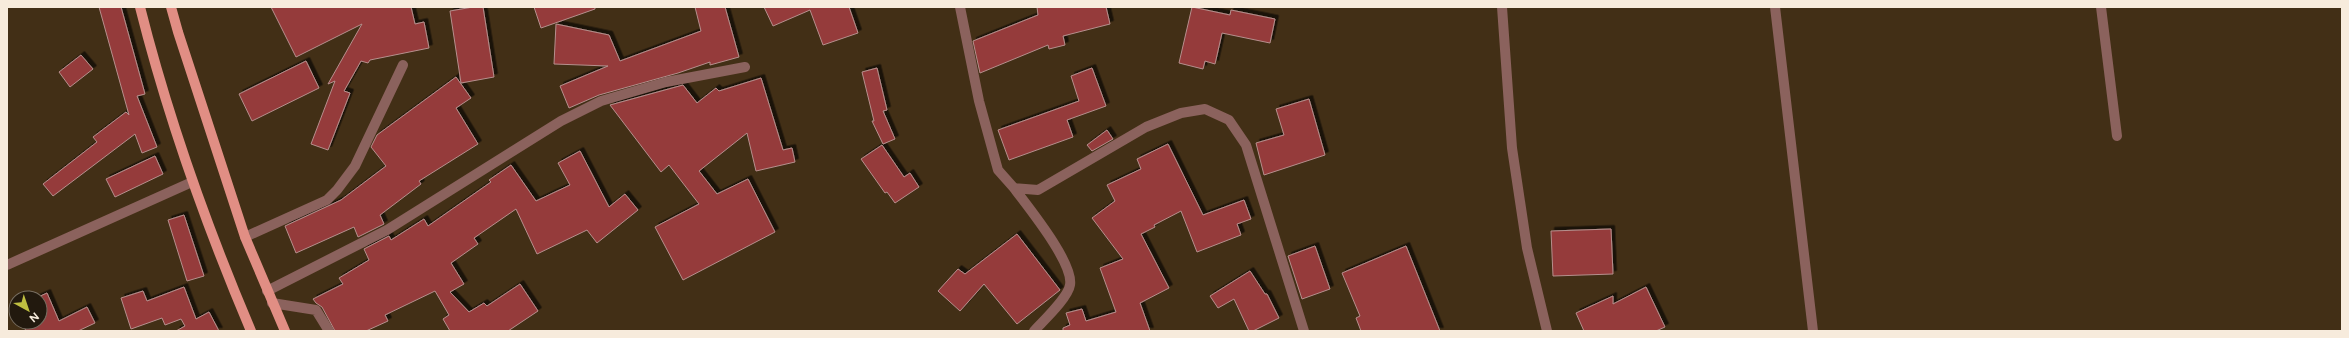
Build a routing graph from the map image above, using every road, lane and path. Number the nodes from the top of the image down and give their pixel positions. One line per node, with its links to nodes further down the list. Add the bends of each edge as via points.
1 (140, 7): 10 (main road, via 158,76)
2 (171, 7): 12 (main road)
3 (960, 7): 11 (street, via 998,170)
4 (1502, 7): 21 (street, via 1512,148 1527,248)
5 (1774, 7): 22 (street)
6 (2101, 7): 9 (street)
7 (403, 65): 12 (street, via 355,166 337,190 327,200)
8 (745, 66): 14 (street, via 666,82 601,101 561,121 387,230)
9 (2117, 136)
10 (192, 182): 13 (street); 16 (main road)
11 (1014, 188): 19 (street, via 1070,272 1070,286 1066,294); 20 (street, via 1038,190 1146,127 1181,113 1205,109 1229,120 1246,145)
12 (245, 237): 14 (main road)
13 (7, 265)
14 (267, 291): 15 (main road)
15 (272, 303): 17 (main road); 18 (street, via 316,310)
16 (251, 331)
17 (285, 331)
18 (329, 331)
19 (1034, 331)
20 (1304, 331)
21 (1547, 331)
22 (1813, 331)

